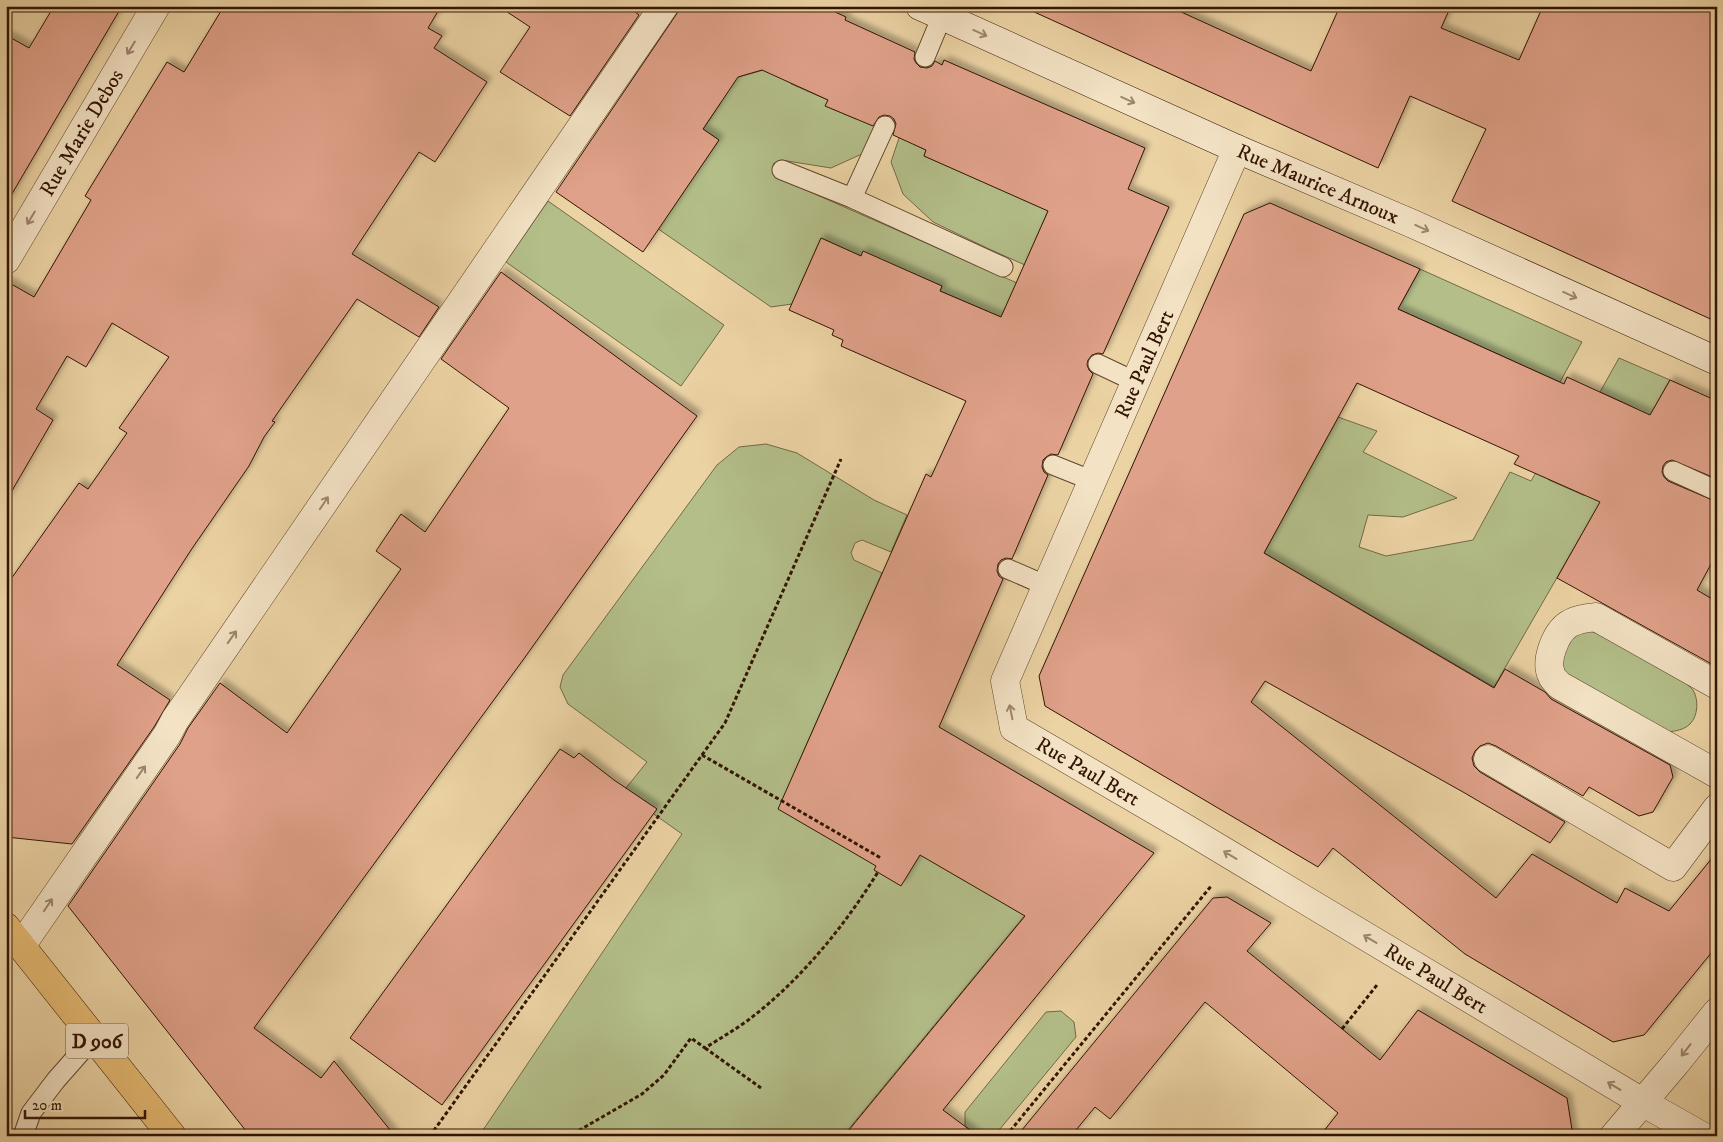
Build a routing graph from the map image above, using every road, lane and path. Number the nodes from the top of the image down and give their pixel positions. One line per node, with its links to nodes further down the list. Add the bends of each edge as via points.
1 (156, 6): 9 (street, Rue Marie Debos, one-way to 9)
2 (664, 6): 29 (street, one-way to 2, via 167,734)
3 (931, 11): 4 (lane); 6 (street, Rue Maurice Arnoux, one-way to 6)
4 (925, 57)
5 (885, 126): 8 (lane)
6 (1237, 149): 11 (street, Rue Maurice Arnoux, one-way to 11, via 1413,224); 13 (street, Rue Paul Bert)
7 (782, 170): 8 (lane)
8 (852, 198): 10 (lane)
9 (6, 260)
10 (1003, 267)
11 (1717, 361)
12 (1098, 364): 13 (lane)
13 (1136, 382): 17 (street, Rue Paul Bert)
14 (841, 459): 22 (path, via 725,723)
15 (1053, 465): 17 (lane)
16 (1673, 471): 18 (lane)
17 (1093, 481): 20 (street, Rue Paul Bert)
18 (1717, 491)
19 (1008, 569): 20 (lane)
20 (1046, 586): 27 (street, Rue Paul Bert, one-way to 20, via 1014,728 1005,681)
21 (1717, 685): 24 (street, via 1596,617 1568,624 1552,648 1551,675 1559,685)
22 (702, 755): 26 (path); 39 (path)
23 (1488, 759): 25 (street, via 1673,867)
24 (1717, 774)
25 (1717, 808)
26 (881, 858)
27 (1234, 858): 36 (street, Rue Paul Bert, one-way to 27); 41 (path)
28 (878, 872): 34 (path, via 831,940 803,970 746,1022)
29 (14, 936): 33 (main road, D 906)
30 (1377, 985): 32 (path)
31 (1717, 1012): 36 (street, one-way to 36)
32 (1342, 1029)
33 (94, 1037): 37 (lane, via 31,1113); 38 (main road, D 906)
34 (705, 1048): 35 (path); 40 (path, via 691,1038 664,1075 642,1094)
35 (760, 1088)
36 (1642, 1102): 42 (street); 43 (street, Rue Paul Bert)
37 (22, 1136)
38 (172, 1136)
39 (430, 1136)
40 (567, 1136)
41 (1006, 1136)
42 (1614, 1136)
43 (1702, 1136)

